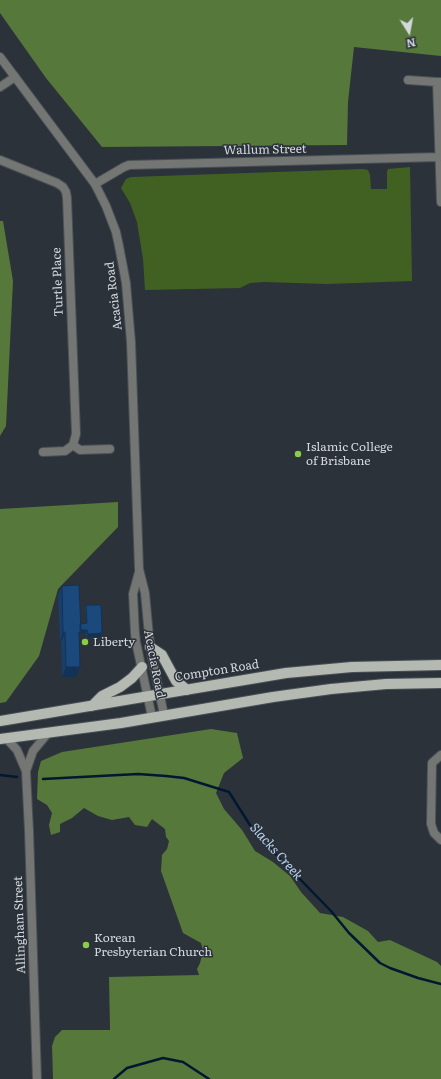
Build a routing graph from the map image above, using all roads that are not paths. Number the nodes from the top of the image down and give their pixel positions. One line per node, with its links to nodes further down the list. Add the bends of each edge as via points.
1 (0, 57): 2 (street, Acacia Road)
2 (15, 76): 5 (street); 8 (street, Acacia Road)
3 (408, 80): 4 (street)
4 (439, 82): 6 (street)
5 (0, 87)
6 (439, 157): 8 (street, Wallum Street, via 129,166); 9 (street)
7 (0, 160): 10 (street, Turtle Place, via 57,183 66,192 76,434)
8 (95, 184): 13 (street, Acacia Road, via 116,232 130,318)
9 (441, 202)
10 (73, 445): 11 (street, via 80,450); 12 (street, via 65,451)
11 (110, 449)
12 (43, 452)
13 (139, 569): 14 (street, Acacia Road, via 145,593); 16 (street, Acacia Road, via 133,594 136,642)
14 (150, 647): 18 (main road, via 162,655 176,681); 19 (street, Acacia Road)
15 (441, 665): 18 (main road, Compton Road, via 330,668)
16 (142, 667): 20 (street, Acacia Road); 21 (main road, via 132,678 102,696)
17 (441, 683): 22 (main road, via 331,688)
18 (187, 690): 19 (main road, Compton Road)
19 (160, 694): 20 (main road, Compton Road); 22 (street, Acacia Road)
20 (148, 696): 21 (main road, Compton Road); 23 (street, Acacia Road)
21 (92, 706): 24 (main road, Compton Road)
22 (164, 715): 23 (main road)
23 (152, 717): 25 (main road)
24 (0, 721)
25 (48, 733): 26 (main road); 28 (street, Allingham Street, via 33,751)
26 (3, 739): 28 (street, Allingham Street, via 17,750)
27 (441, 755): 29 (street, via 432,763 431,824 434,833)
28 (26, 771): 30 (street, Allingham Street)
29 (441, 840)
30 (37, 1079)

